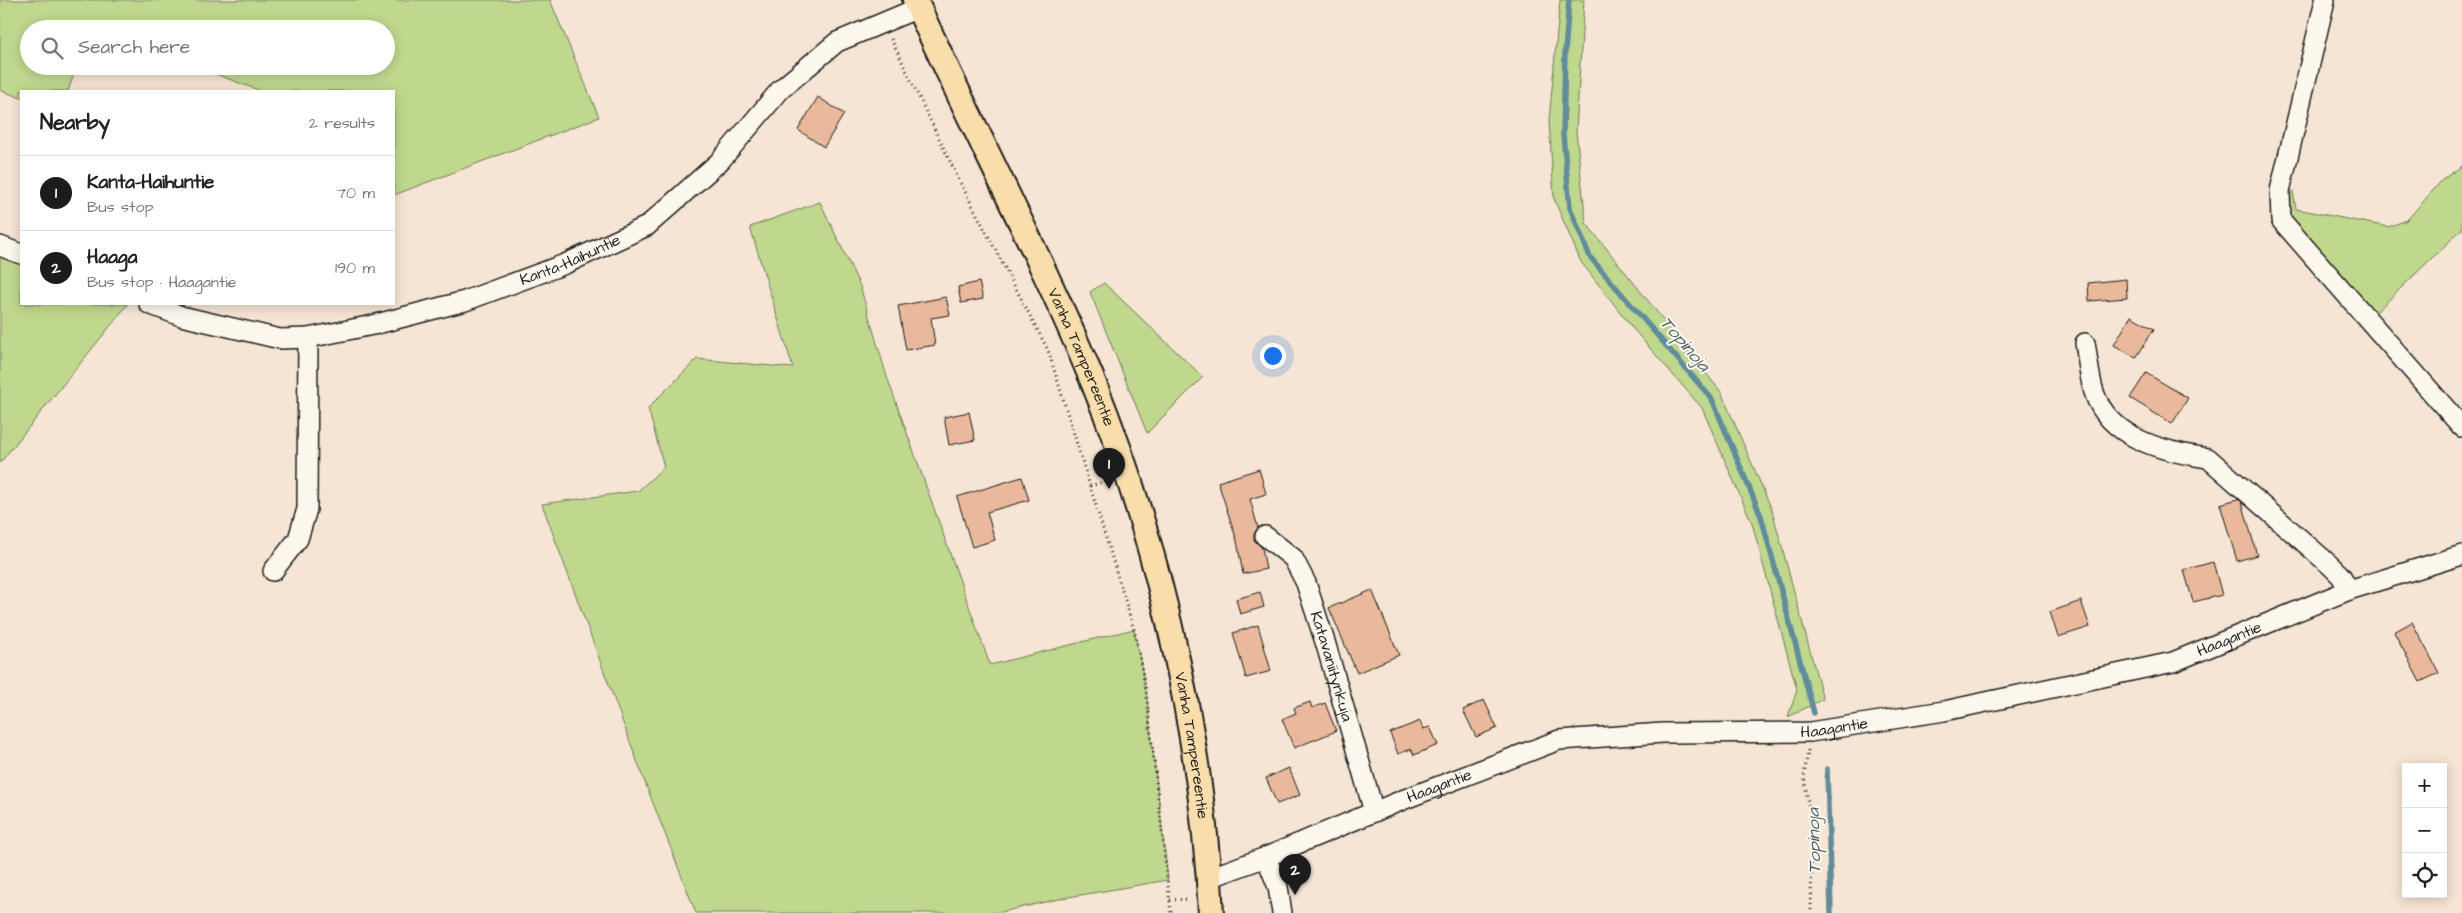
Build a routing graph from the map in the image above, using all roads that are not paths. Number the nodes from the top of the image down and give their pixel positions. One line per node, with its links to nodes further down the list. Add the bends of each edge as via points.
1 (2325, 0): 8 (street, via 2280,191 2281,220)
2 (916, 4): 6 (street, Kanta-Haihuntie, via 837,42 781,89 720,160 647,226 565,264 465,301); 15 (main road, Vanha Tampereentie, via 1092,380 1129,483 1161,592 1198,763)
3 (0, 246): 4 (street)
4 (20, 254)
5 (153, 305): 6 (street, Kanta-Haihuntie, via 181,316 280,339)
6 (308, 338): 11 (street, via 307,509 298,539)
7 (2085, 343): 12 (street, via 2094,393 2108,420 2135,439 2185,455 2208,458 2331,566)
8 (2462, 427)
9 (1265, 536): 13 (street, Katavaniitynkuja, via 1293,558 1306,583)
10 (2462, 554): 12 (street, Haagantie)
11 (273, 571)
12 (2349, 590): 13 (street, Haagantie, via 2173,662 1944,711 1810,732 1663,733 1559,740)
13 (1374, 812): 14 (street, Haagantie)
14 (1266, 858): 15 (street, Haagantie); 17 (street, via 1278,886)
15 (1209, 878): 16 (main road, Vanha Tampereentie)
16 (1211, 913)
17 (1282, 913)

